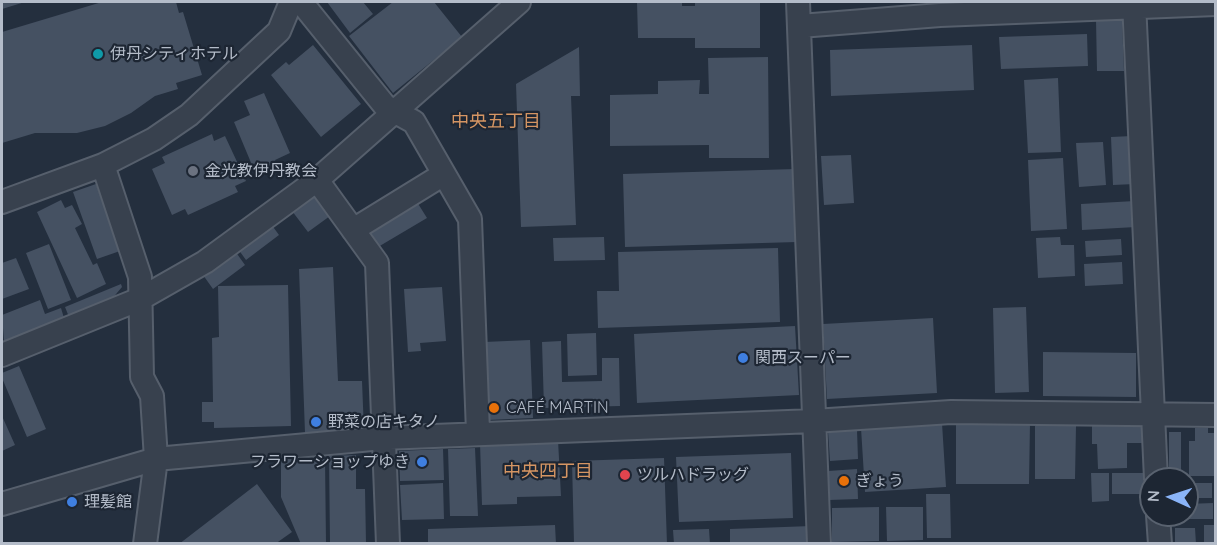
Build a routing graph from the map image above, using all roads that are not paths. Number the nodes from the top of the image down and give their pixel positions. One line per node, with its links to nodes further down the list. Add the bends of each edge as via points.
1 (291, 2): 10 (street, via 279,31 189,115 154,139)
2 (301, 2): 9 (street, via 385,106)
3 (519, 2): 9 (street)
4 (798, 2): 8 (street)
5 (1134, 4): 6 (street); 7 (street); 17 (street)
6 (1215, 4)
7 (941, 8): 8 (street)
8 (800, 26): 19 (street)
9 (394, 111): 11 (street, via 414,122); 12 (street)
10 (102, 165): 13 (street); 15 (street, via 140,277)
11 (444, 174): 14 (street); 20 (street, via 470,219)
12 (317, 180): 14 (street); 15 (street, via 205,262)
13 (2, 202)
14 (353, 230): 21 (street, via 377,263)
15 (140, 299): 16 (street); 22 (street, via 142,377 152,396)
16 (2, 355)
17 (1153, 415): 18 (street); 19 (street, via 951,412); 23 (street)
18 (1215, 415)
19 (814, 421): 20 (street); 28 (street)
20 (478, 432): 21 (street)
21 (383, 438): 22 (street); 27 (street)
22 (156, 459): 24 (street); 26 (street)
23 (1155, 467)
24 (2, 504)
25 (1159, 527): 29 (street)
26 (145, 543)
27 (388, 543)
28 (819, 543)
29 (1160, 543)

